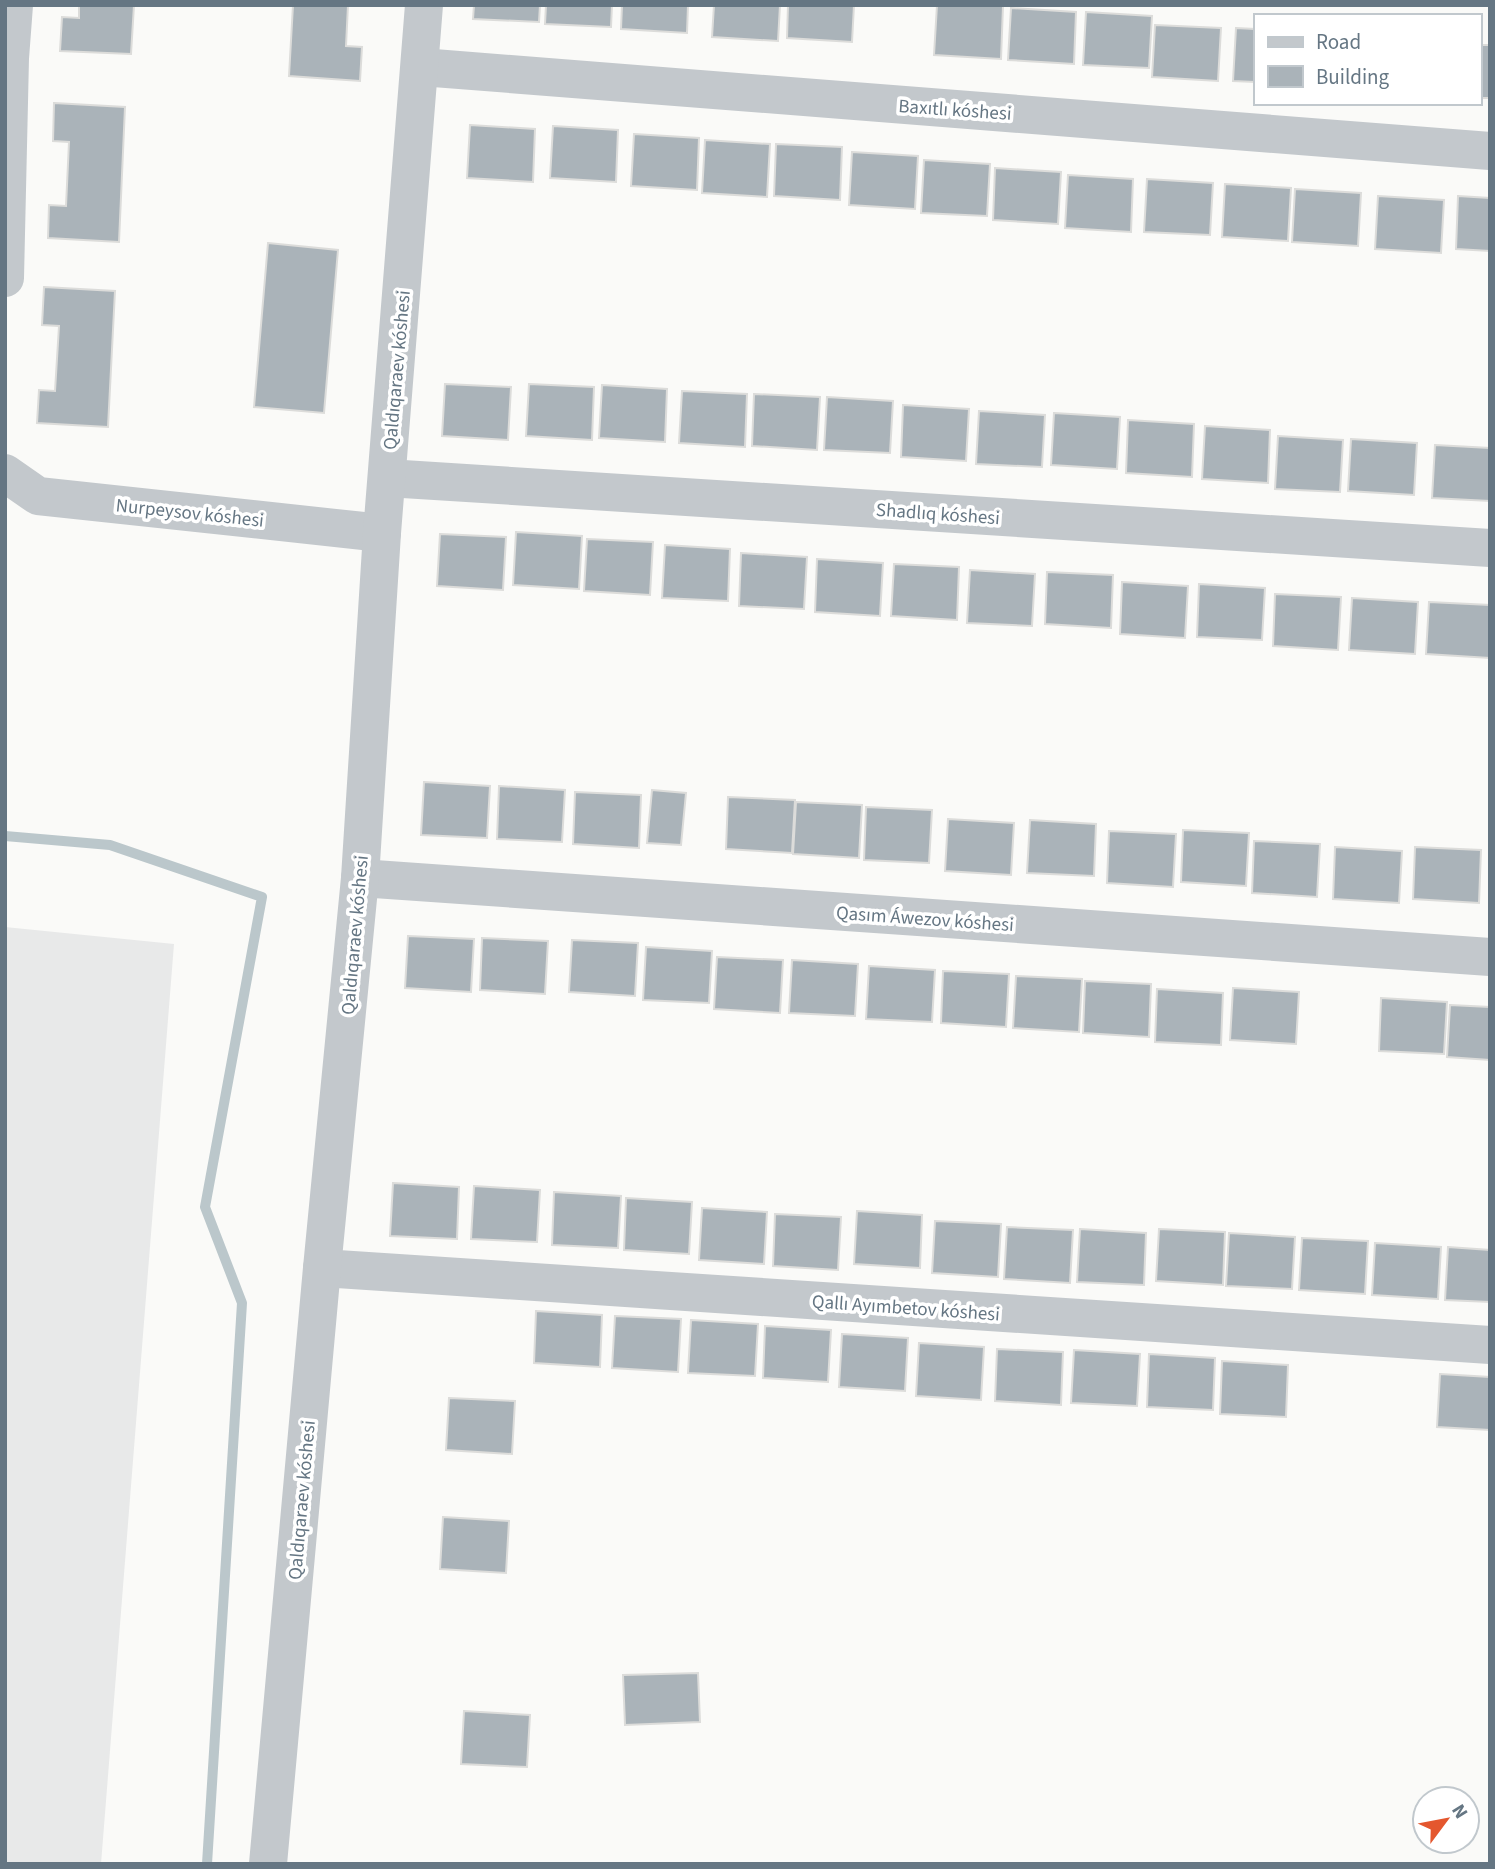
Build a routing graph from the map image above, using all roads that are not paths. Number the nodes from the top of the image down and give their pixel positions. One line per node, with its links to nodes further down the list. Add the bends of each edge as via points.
1 (14, 5): 3 (street)
2 (424, 5): 4 (street, Qaldıqaraev kóshesi)
3 (8, 58): 6 (street)
4 (421, 67): 5 (street, Baxıtlı kóshesi); 8 (street, Qaldıqaraev kóshesi)
5 (1490, 151)
6 (5, 278)
7 (5, 473): 9 (street, Nurpeysov kóshesi, via 38,496)
8 (387, 478): 9 (street, Qaldıqaraev kóshesi); 10 (street, Shadlıq kóshesi)
9 (382, 533): 11 (street, Qaldıqaraev kóshesi)
10 (1490, 548)
11 (360, 878): 12 (street, Qasım Áwezov kóshesi); 13 (street, Qaldıqaraev kóshesi)
12 (1490, 957)
13 (322, 1269): 14 (street, Qallı Ayımbetov kóshesi); 15 (street, Qaldıqaraev kóshesi)
14 (1490, 1345)
15 (268, 1864)

